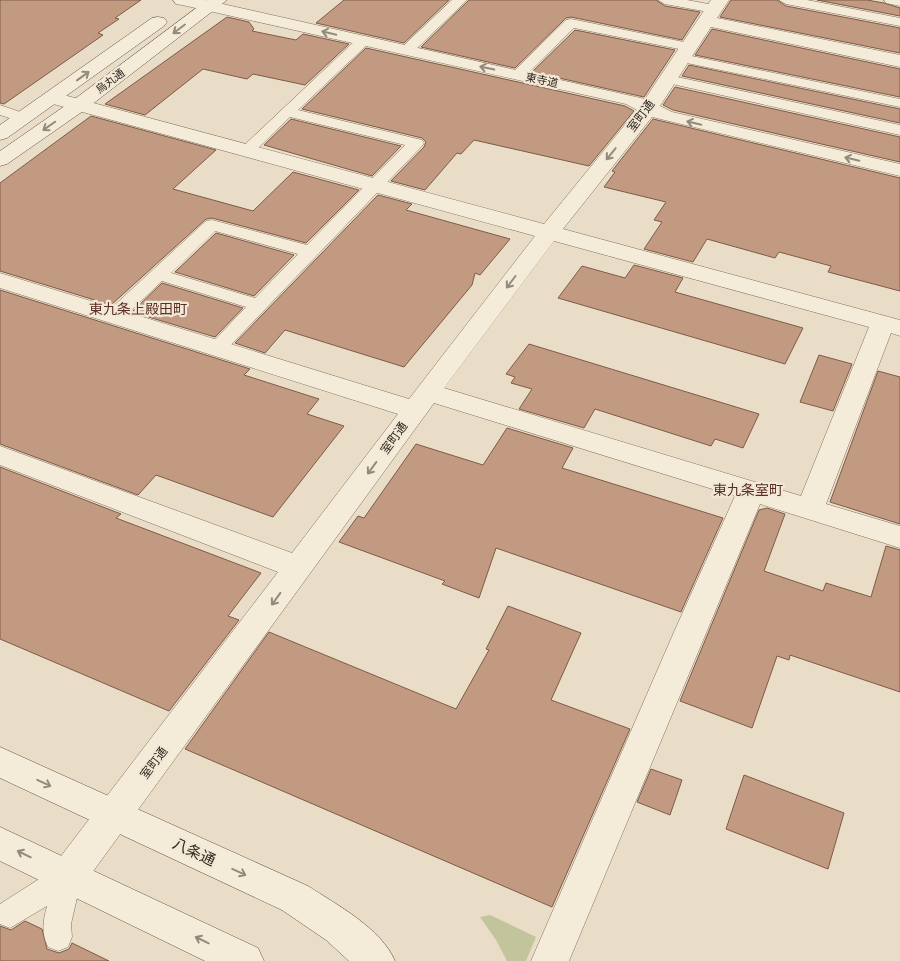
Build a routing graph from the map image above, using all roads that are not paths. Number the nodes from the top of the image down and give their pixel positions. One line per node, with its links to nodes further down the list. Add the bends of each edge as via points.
1 (185, 0): 7 (street, 東寺道); 16 (street, 烏丸通, one-way to 1)
2 (460, 0): 11 (lane)
3 (665, 0): 8 (lane)
4 (786, 0): 9 (lane)
5 (892, 0): 6 (lane)
6 (900, 2)
7 (214, 3): 10 (street, 東寺道, one-way to 7); 18 (street, 烏丸通, one-way to 18)
8 (714, 10): 12 (street, 室町通); 13 (street)
9 (900, 22)
10 (363, 41): 11 (street, 東寺道); 21 (lane)
11 (408, 50): 14 (street, 東寺道, one-way to 11)
12 (685, 52): 14 (lane, via 571,23); 15 (street, 室町通); 17 (lane)
13 (900, 61)
14 (518, 75): 19 (street, 東寺道, via 632,100)
15 (668, 79): 19 (street, 室町通); 23 (lane)
16 (53, 98): 18 (street); 22 (street, 烏丸通)
17 (900, 103)
18 (79, 105): 25 (street); 26 (street, 烏丸通, one-way to 26)
19 (648, 109): 27 (street, 東寺道, one-way to 19, via 666,116); 29 (street, 室町通, one-way to 29)
20 (0, 110): 22 (lane)
21 (287, 112): 25 (lane); 28 (lane, via 421,138)
22 (24, 118): 24 (street, 烏丸通)
23 (900, 130)
24 (0, 134)
25 (247, 150): 28 (street)
26 (0, 160)
27 (900, 170)
28 (376, 185): 29 (street); 30 (lane)
29 (549, 232): 35 (street); 37 (street, 室町通, one-way to 37)
30 (310, 252): 31 (lane, via 212,225); 33 (lane)
31 (159, 275): 33 (lane); 34 (lane)
32 (0, 280): 34 (street)
33 (259, 305): 36 (lane)
34 (114, 316): 36 (street)
35 (891, 325): 40 (street)
36 (217, 348): 37 (street)
37 (421, 401): 39 (street); 42 (street, 室町通, one-way to 42)
38 (0, 455): 42 (street)
39 (751, 492): 40 (street); 51 (street)
40 (810, 510): 41 (street)
41 (900, 538)
42 (298, 568): 44 (street, 室町通, one-way to 44)
43 (0, 762): 44 (street, 八条通, one-way to 44)
44 (115, 815): 46 (street, 室町通); 50 (street, 八条通, one-way to 50, via 295,898 339,927)
45 (0, 843): 46 (street, one-way to 45)
46 (68, 876): 47 (lane); 48 (lane, via 57,924); 49 (street, one-way to 46)
47 (10, 914)
48 (58, 937)
49 (245, 961)
50 (376, 961)
51 (550, 961)

